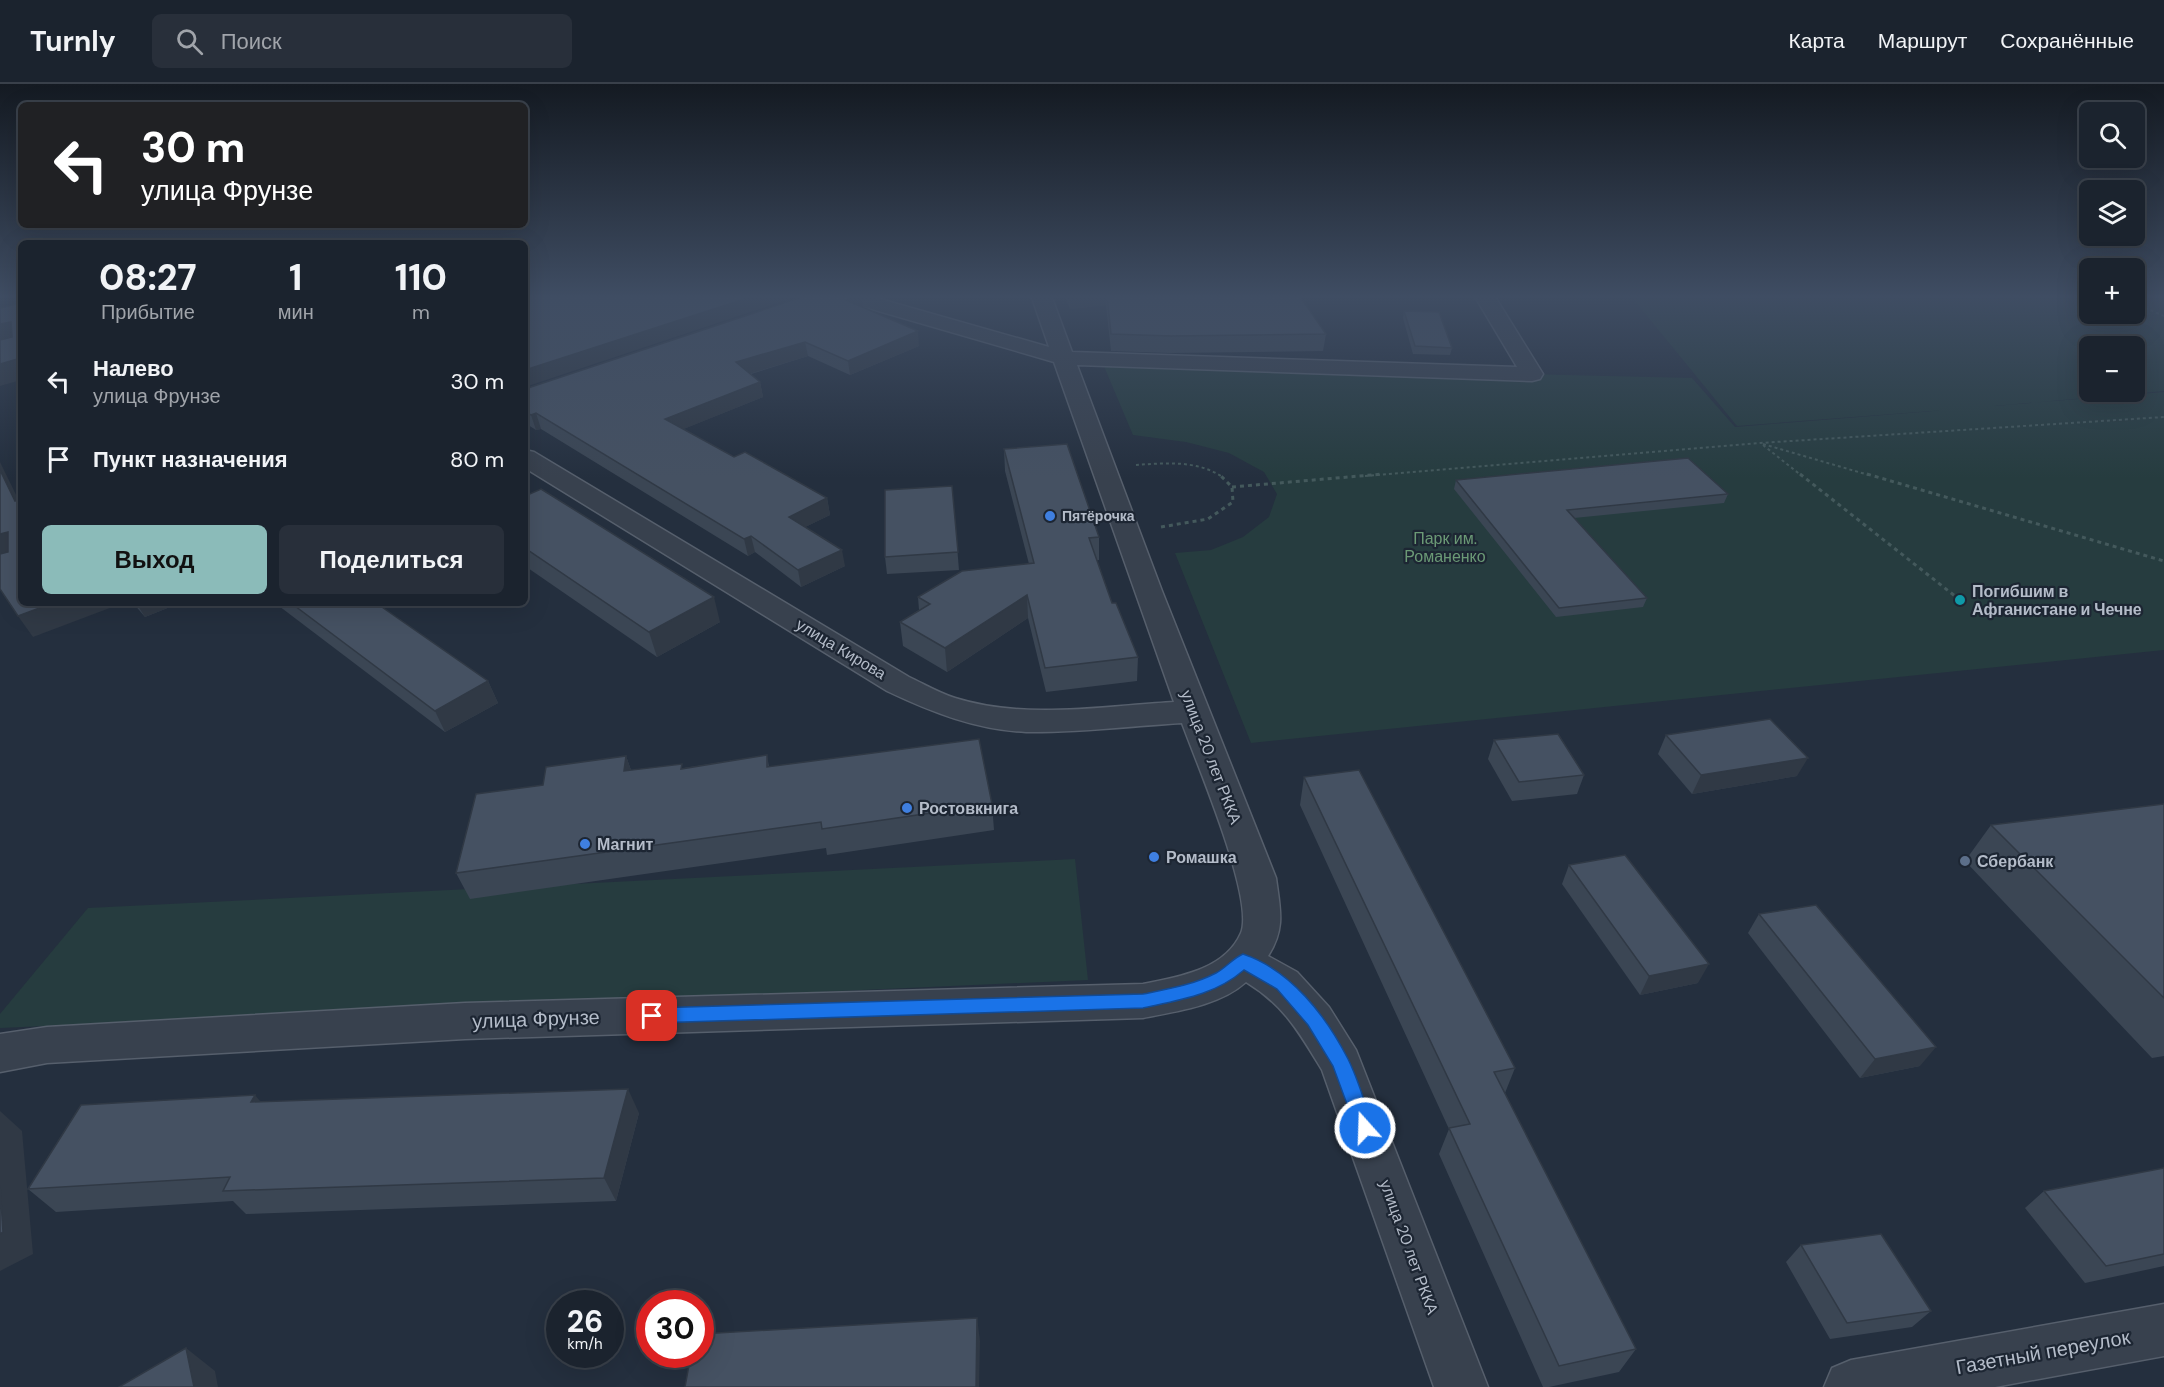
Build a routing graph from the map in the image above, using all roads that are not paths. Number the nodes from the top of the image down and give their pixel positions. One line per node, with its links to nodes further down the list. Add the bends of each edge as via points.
1 (1056, 356): 3 (street)
2 (1521, 356): 3 (street, via 1532,374)
3 (1064, 358): 5 (street, улица 20 лет РККА)
4 (528, 459): 5 (street, улица Кирова, via 898,684 944,705 1026,721)
5 (1194, 712): 6 (street, улица 20 лет РККА, via 1257,878 1262,915 1259,938)
6 (1243, 961): 7 (street, улица Фрунзе, via 1225,976 1195,990 1143,1001 465,1021 47,1045); 9 (street, улица 20 лет РККА, via 1283,984 1314,1019 1341,1063)
7 (0, 1053)
8 (2164, 1330): 10 (street, Газетный переулок)
9 (1461, 1387)
10 (1851, 1387)

